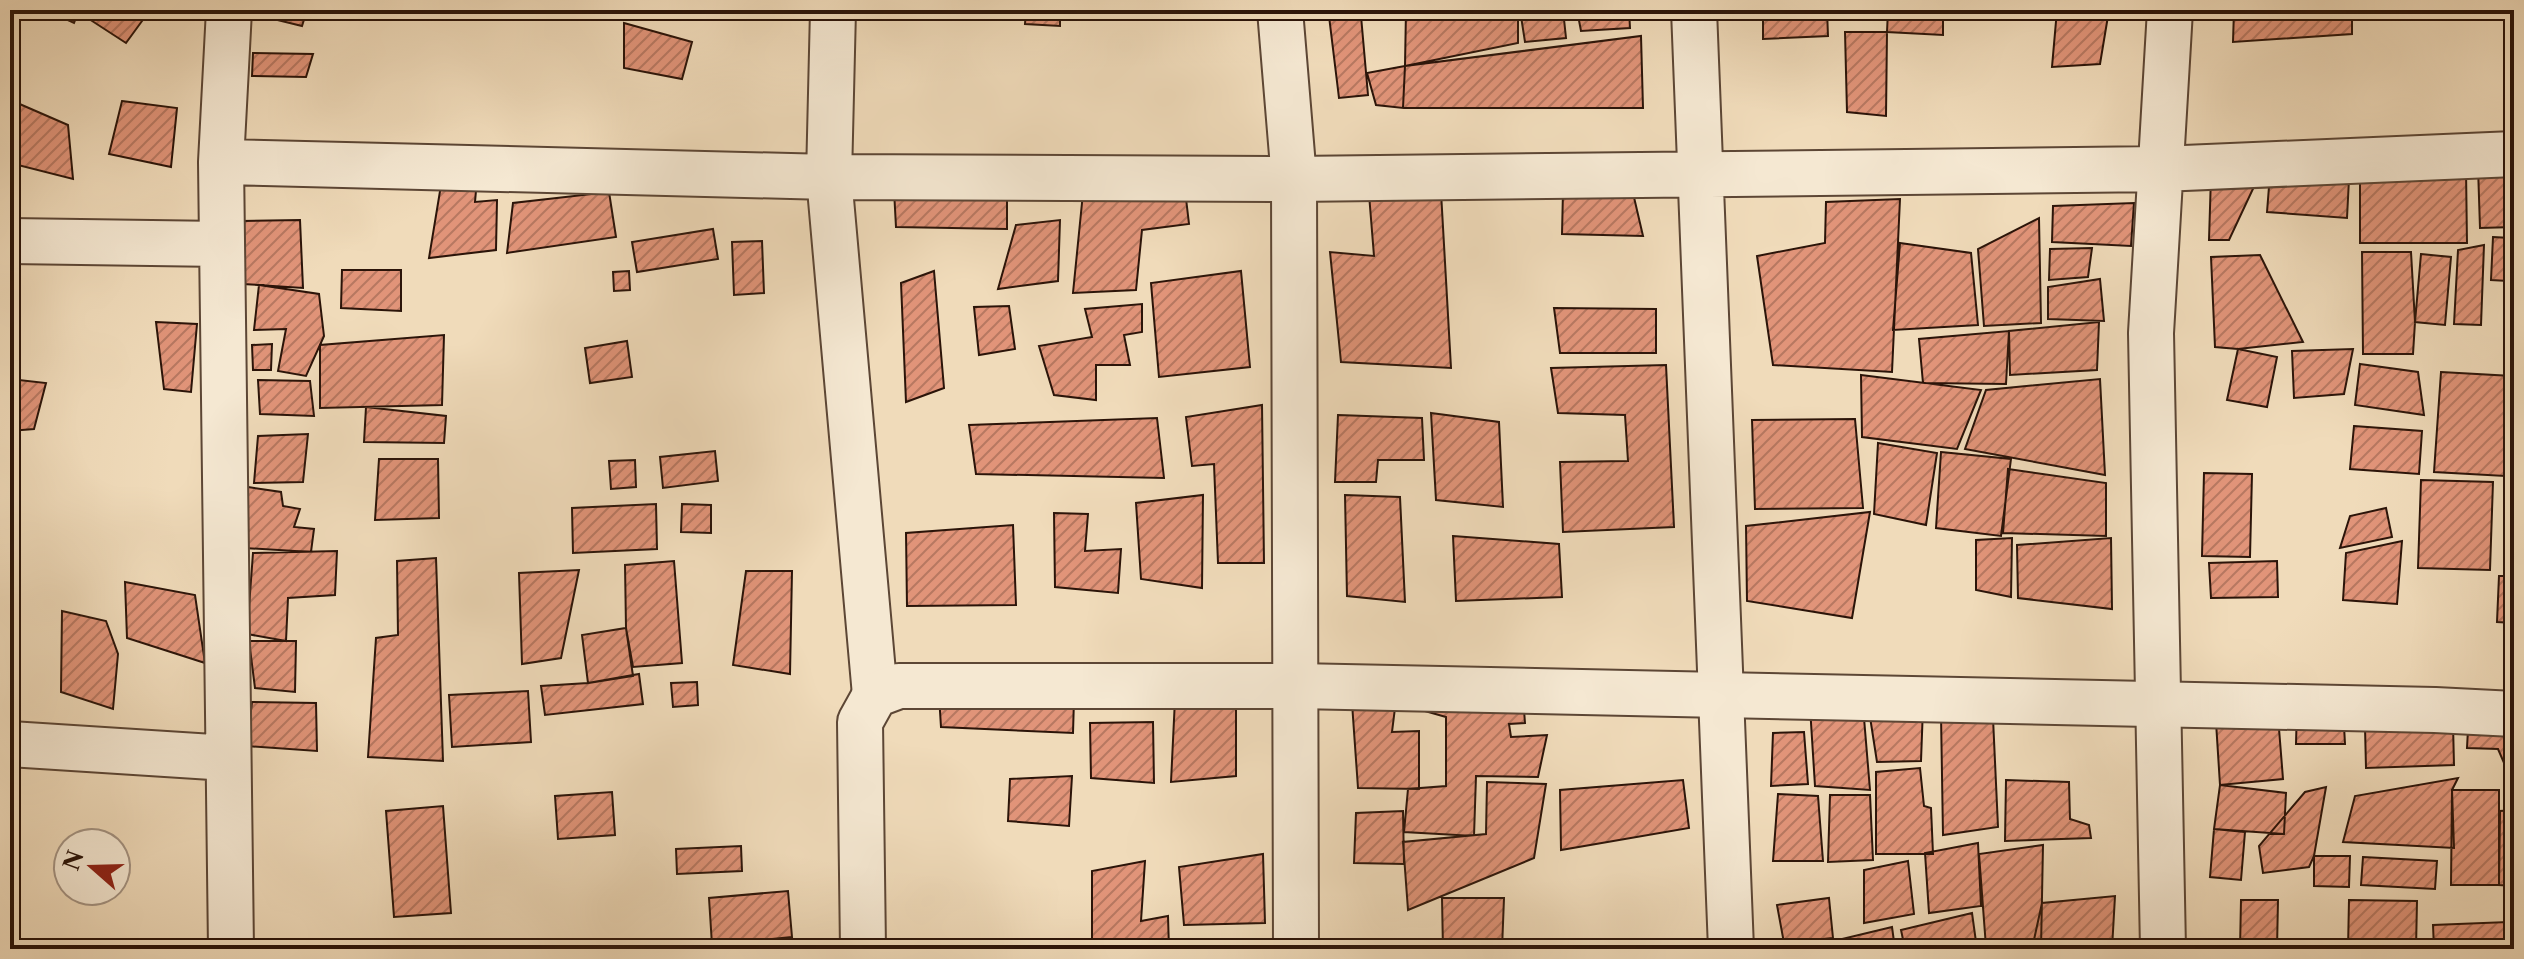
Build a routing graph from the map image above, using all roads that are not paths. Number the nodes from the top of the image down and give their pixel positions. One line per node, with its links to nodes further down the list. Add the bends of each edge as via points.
1 (229, 10): 7 (street)
2 (833, 10): 10 (street)
3 (1280, 10): 11 (street)
4 (1694, 10): 9 (street)
5 (2170, 10): 8 (street)
6 (2514, 154): 8 (street)
7 (221, 162): 10 (street); 13 (street)
8 (2161, 169): 9 (street); 17 (street, via 2151,333)
9 (1700, 174): 11 (street); 16 (street)
10 (829, 177): 11 (street); 15 (street)
11 (1294, 179): 14 (street)
12 (10, 241): 13 (street)
13 (222, 244): 20 (street)
14 (1297, 686): 15 (street, via 899,686); 16 (street); 23 (street)
15 (875, 695): 22 (street, via 860,722)
16 (1720, 695): 17 (street); 24 (street)
17 (2157, 703): 18 (street); 25 (street)
18 (2514, 714)
19 (10, 744): 20 (street)
20 (228, 758): 21 (street)
21 (231, 949)
22 (863, 949)
23 (1296, 949)
24 (1731, 949)
25 (2163, 949)

